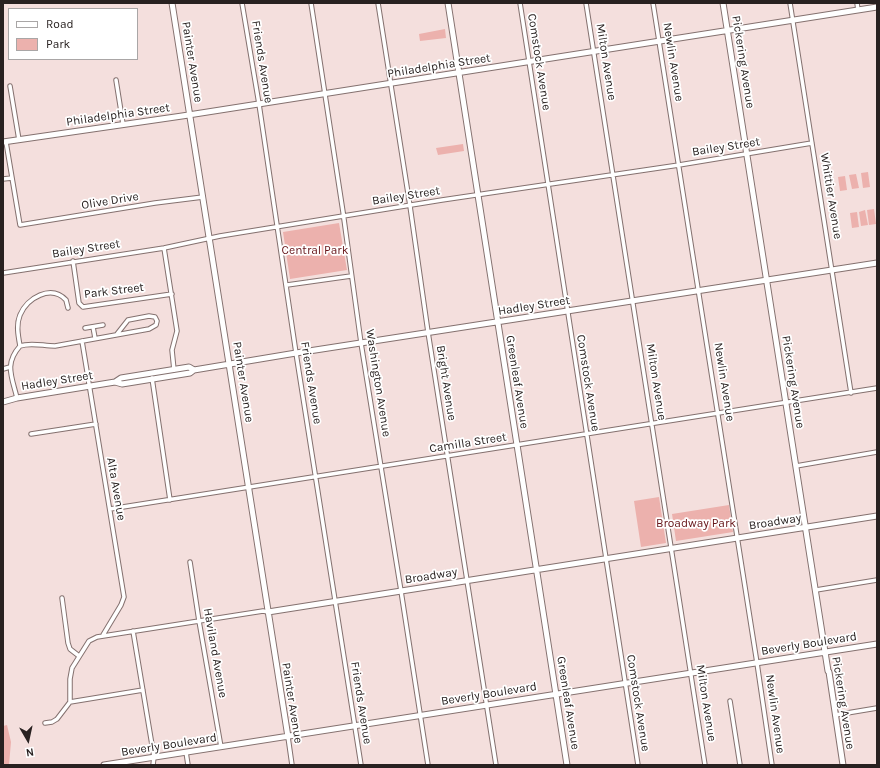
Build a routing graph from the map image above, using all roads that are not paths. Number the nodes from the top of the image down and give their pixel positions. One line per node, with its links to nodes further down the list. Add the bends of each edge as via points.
1 (172, 3): 25 (street, Painter Avenue)
2 (242, 3): 24 (street, Friends Avenue)
3 (311, 3): 23 (street, Washington Avenue)
4 (378, 3): 21 (street, Bright Avenue)
5 (448, 3): 19 (street, Greenleaf Avenue)
6 (520, 3): 18 (street, Comstock Avenue)
7 (586, 3): 17 (street, Milton Avenue)
8 (653, 3): 16 (street, Newlin Avenue)
9 (723, 3): 15 (street, Pickering Avenue)
10 (790, 3): 14 (street, Whittier Avenue)
11 (857, 3): 13 (street)
12 (877, 7): 13 (street, Philadelphia Street)
13 (858, 10): 14 (street, Philadelphia Street)
14 (792, 20): 15 (street, Philadelphia Street); 29 (street, Whittier Avenue)
15 (728, 30): 16 (street, Philadelphia Street); 30 (street, Pickering Avenue)
16 (659, 41): 17 (street, Philadelphia Street); 31 (street, Newlin Avenue)
17 (594, 51): 18 (street, Philadelphia Street); 32 (street, Milton Avenue)
18 (529, 62): 19 (street, Philadelphia Street); 35 (street, Comstock Avenue)
19 (459, 72): 21 (street, Philadelphia Street); 36 (street, Greenleaf Avenue)
20 (116, 80): 26 (street)
21 (390, 83): 23 (street, Philadelphia Street); 38 (street, Bright Avenue)
22 (10, 86): 27 (street)
23 (325, 93): 24 (street, Philadelphia Street); 39 (street, Washington Avenue)
24 (259, 104): 25 (street, Philadelphia Street); 40 (street, Friends Avenue)
25 (190, 115): 26 (street, Philadelphia Street); 37 (street, Painter Avenue)
26 (123, 124): 27 (street, Philadelphia Street)
27 (19, 140): 28 (street, Philadelphia Street)
28 (4, 142): 33 (street)
29 (812, 143): 30 (street, Bailey Street); 45 (street, Whittier Avenue)
30 (747, 154): 31 (street, Bailey Street); 48 (street, Pickering Avenue)
31 (679, 165): 32 (street, Bailey Street); 50 (street, Newlin Avenue)
32 (613, 175): 35 (street, Bailey Street); 52 (street, Milton Avenue)
33 (12, 178): 34 (street); 37 (street, Olive Drive, via 20,226)
34 (3, 179)
35 (548, 184): 36 (street, Bailey Street); 54 (street, Comstock Avenue)
36 (478, 195): 38 (street, Bailey Street); 55 (street, Greenleaf Avenue)
37 (203, 197): 41 (street, Painter Avenue)
38 (410, 206): 39 (street, Bailey Street); 59 (street, Bright Avenue)
39 (343, 217): 40 (street, Bailey Street); 47 (street, Washington Avenue)
40 (277, 227): 41 (street, Bailey Street); 49 (street, Friends Avenue)
41 (210, 238): 42 (street, Bailey Street); 66 (street, Painter Avenue)
42 (164, 248): 43 (street, Bailey Street); 51 (street)
43 (73, 261): 46 (street, Bailey Street); 51 (street, Park Street, via 79,303 82,307)
44 (877, 263): 45 (street, Hadley Street)
45 (832, 270): 48 (street, Hadley Street); 73 (street, Whittier Avenue)
46 (3, 273)
47 (351, 276): 49 (street); 63 (street, Washington Avenue)
48 (767, 279): 50 (street, Hadley Street); 76 (street, Pickering Avenue)
49 (287, 285): 65 (street, Friends Avenue)
50 (699, 290): 52 (street, Hadley Street); 77 (street, Newlin Avenue)
51 (172, 294): 69 (street, via 177,332 172,350)
52 (632, 301): 54 (street, Hadley Street); 79 (street, Milton Avenue)
53 (68, 308): 64 (street, via 64,298 57,295 44,293 37,296 20,314 17,330)
54 (567, 310): 55 (street, Hadley Street); 81 (street, Comstock Avenue)
55 (497, 321): 59 (street, Hadley Street); 82 (street, Greenleaf Avenue)
56 (103, 326): 57 (street)
57 (93, 327): 58 (street); 61 (street)
58 (85, 328)
59 (428, 332): 63 (street, Hadley Street); 84 (street, Bright Avenue)
60 (117, 334): 60 (street, via 149,329 156,325 157,321 155,317 149,316 128,320); 61 (street)
61 (95, 338): 62 (street)
62 (82, 341): 64 (street, via 55,346); 71 (street, Alta Avenue)
63 (361, 343): 65 (street, Hadley Street); 85 (street, Washington Avenue)
64 (20, 346): 67 (street, via 11,358)
65 (296, 353): 66 (street, Hadley Street); 87 (street, Friends Avenue)
66 (230, 364): 69 (street, Hadley Street, via 194,370 189,368); 88 (street, Painter Avenue)
67 (10, 367): 68 (street); 74 (street)
68 (3, 369)
69 (175, 373): 70 (street, Hadley Street)
70 (151, 376): 71 (street, Hadley Street, via 121,378 115,382); 89 (street)
71 (90, 386): 74 (street, Hadley Street); 78 (street, Alta Avenue)
72 (877, 388): 73 (street, Camilla Street)
73 (850, 393): 76 (street, Camilla Street)
74 (17, 398): 75 (street, Hadley Street)
75 (3, 402)
76 (786, 403): 77 (street, Camilla Street); 86 (street, Pickering Avenue)
77 (718, 413): 79 (street, Camilla Street); 93 (street, Newlin Avenue)
78 (96, 424): 80 (street); 90 (street, Alta Avenue)
79 (652, 424): 81 (street, Camilla Street); 94 (street, Milton Avenue)
80 (31, 434)
81 (586, 434): 82 (street, Camilla Street); 95 (street, Comstock Avenue)
82 (517, 445): 84 (street, Camilla Street); 97 (street, Greenleaf Avenue)
83 (877, 452): 86 (street)
84 (447, 456): 85 (street, Camilla Street); 98 (street, Bright Avenue)
85 (381, 466): 87 (street, Camilla Street); 101 (street, Washington Avenue)
86 (796, 466): 92 (street, Pickering Avenue)
87 (316, 477): 88 (street, Camilla Street); 103 (street, Friends Avenue)
88 (249, 487): 89 (street, Camilla Street); 104 (street, Painter Avenue)
89 (170, 500): 90 (street, Camilla Street)
90 (110, 509): 107 (street, Alta Avenue, via 124,597)
91 (877, 516): 92 (street, Broadway)
92 (806, 527): 93 (street, Broadway); 100 (street, Pickering Avenue)
93 (738, 538): 94 (street, Broadway); 111 (street, Newlin Avenue)
94 (671, 548): 95 (street, Broadway); 112 (street, Milton Avenue)
95 (606, 559): 97 (street, Broadway); 113 (street, Comstock Avenue)
96 (190, 562): 105 (street, Haviland Avenue)
97 (537, 569): 98 (street, Broadway); 115 (street, Greenleaf Avenue)
98 (466, 580): 101 (street, Broadway); 118 (street, Bright Avenue)
99 (877, 580): 100 (street)
100 (816, 590): 109 (street, Pickering Avenue)
101 (402, 591): 103 (street, Broadway); 120 (street, Washington Avenue)
102 (62, 598): 110 (street, via 68,643 70,649)
103 (335, 601): 104 (street, Broadway); 123 (street, Friends Avenue)
104 (268, 612): 105 (street, Broadway); 124 (street, Painter Avenue)
105 (199, 620): 106 (street, Broadway); 125 (street, Haviland Avenue)
106 (133, 631): 107 (street, Broadway); 114 (street)
107 (103, 636): 110 (street, Broadway, via 89,641)
108 (877, 644): 109 (street, Beverly Boulevard)
109 (826, 652): 111 (street, Beverly Boulevard); 121 (street, Pickering Avenue)
110 (79, 656): 117 (street, Broadway, via 70,674)
111 (757, 663): 112 (street, Beverly Boulevard); 139 (street, Newlin Avenue)
112 (691, 673): 113 (street, Beverly Boulevard); 137 (street, Milton Avenue)
113 (625, 683): 115 (street, Beverly Boulevard); 136 (street, Comstock Avenue)
114 (143, 690): 117 (street); 127 (street)
115 (557, 694): 118 (street, Beverly Boulevard); 135 (street, Greenleaf Avenue)
116 (730, 701): 138 (street)
117 (70, 702): 122 (street, via 57,719)
118 (487, 705): 120 (street, Beverly Boulevard); 134 (street, Bright Avenue)
119 (877, 708): 121 (street)
120 (421, 715): 123 (street, Beverly Boulevard); 133 (street, Washington Avenue)
121 (835, 715): 140 (street, Pickering Avenue)
122 (45, 723)
123 (355, 725): 124 (street, Beverly Boulevard); 132 (street, Friends Avenue)
124 (288, 737): 125 (street, Beverly Boulevard); 131 (street, Painter Avenue)
125 (221, 747): 126 (street, Beverly Boulevard)
126 (186, 752): 127 (street, Beverly Boulevard); 130 (street)
127 (154, 757): 128 (street, Beverly Boulevard); 129 (street)
128 (104, 765)
129 (153, 765)
130 (188, 765)
131 (292, 765)
132 (361, 765)
133 (428, 765)
134 (496, 765)
135 (567, 765)
136 (638, 765)
137 (705, 765)
138 (740, 765)
139 (772, 765)
140 (843, 765)

